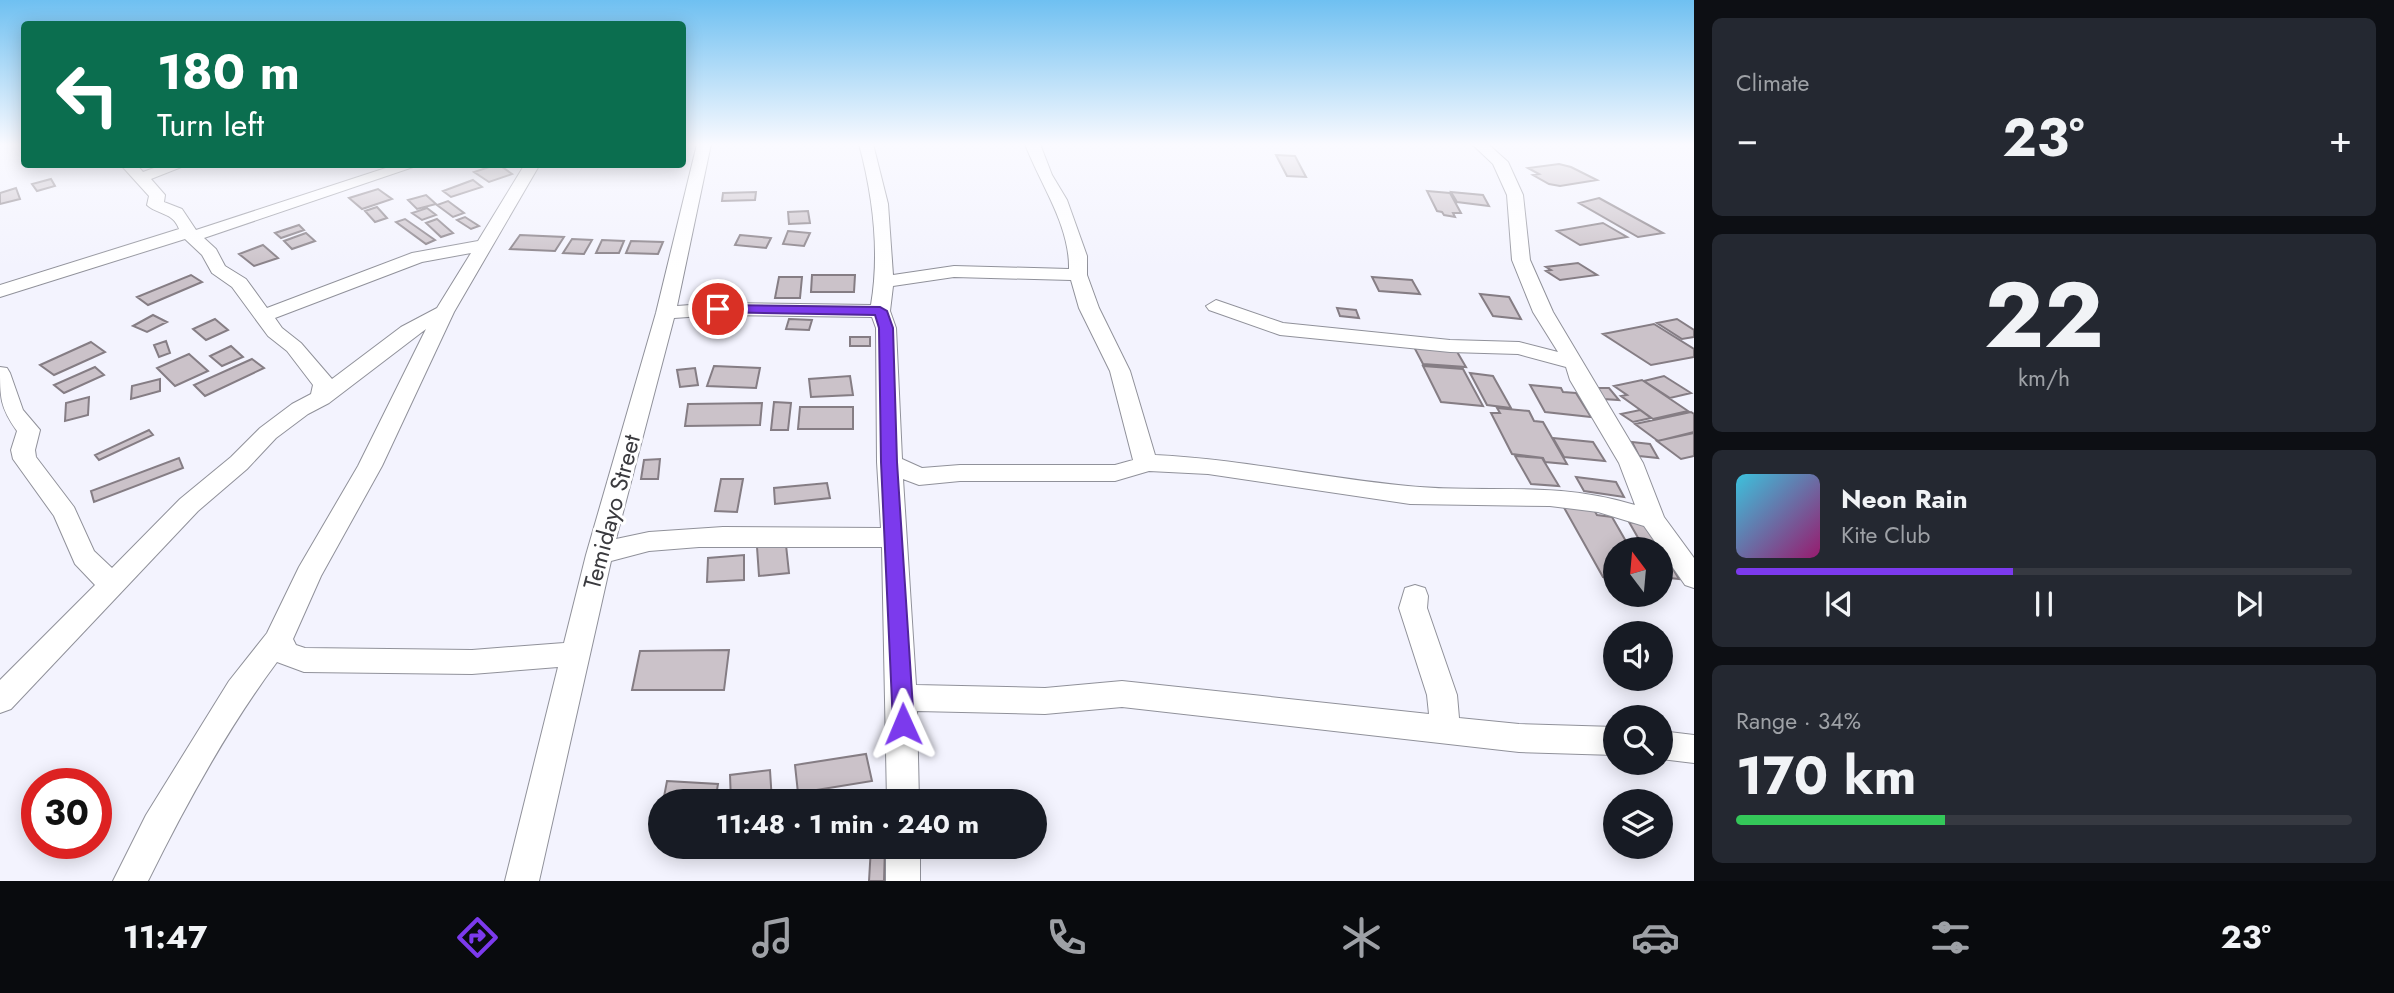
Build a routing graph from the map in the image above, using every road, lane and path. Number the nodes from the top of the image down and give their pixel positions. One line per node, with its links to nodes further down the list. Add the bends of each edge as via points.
1 (147, 185): 8 (street, via 157,195 155,205 167,205 180,215)
2 (347, 185): 8 (street)
3 (520, 185): 9 (street)
4 (695, 185): 16 (street, Temidayo Street)
5 (877, 185): 11 (street)
6 (1050, 185): 10 (street, via 1078,256)
7 (1511, 185): 18 (street, via 1521,260 1543,312)
8 (191, 234): 12 (street); 17 (street, via 218,269 239,283)
9 (484, 245): 15 (street); 17 (street, via 418,257)
10 (1078, 275): 11 (street, via 924,274); 22 (street, via 1120,371)
11 (884, 284): 14 (street)
12 (0, 290)
13 (1216, 306): 18 (street, via 1280,329 1519,348)
14 (880, 311): 16 (street, via 718,309); 21 (street, via 886,328)
15 (444, 312): 20 (street, via 408,331); 31 (street)
16 (666, 313): 27 (street, Temidayo Street)
17 (263, 316): 20 (street, via 320,377 324,384)
18 (1575, 363): 25 (street, via 1631,463)
19 (0, 373): 29 (street, via 13,413 29,430 25,459 65,513 85,557)
20 (321, 398): 29 (street, via 268,433)
21 (889, 462): 23 (street); 24 (street)
22 (1146, 463): 23 (street, via 1115,473); 25 (street, via 1208,466 1410,495 1550,497 1599,503)
23 (919, 477): 24 (street)
24 (892, 506): 26 (street)
25 (1653, 520): 28 (street)
26 (894, 538): 27 (street, via 685,539 625,544); 33 (street)
27 (599, 555): 32 (street, Temidayo Street)
28 (1694, 578)
29 (111, 585): 34 (street)
30 (1415, 596): 35 (street, via 1413,608 1441,695)
31 (278, 640): 32 (street, via 286,653 304,660 472,662); 41 (street, via 239,691)
32 (575, 653): 42 (street, Temidayo Street)
33 (903, 698): 35 (street, via 1045,701 1122,694); 39 (street)
34 (0, 700)
35 (1445, 730): 36 (street)
36 (1603, 741)
37 (1673, 746): 38 (street)
38 (1694, 749)
39 (903, 789)
40 (903, 859): 43 (street)
41 (130, 881)
42 (522, 881)
43 (903, 881)

